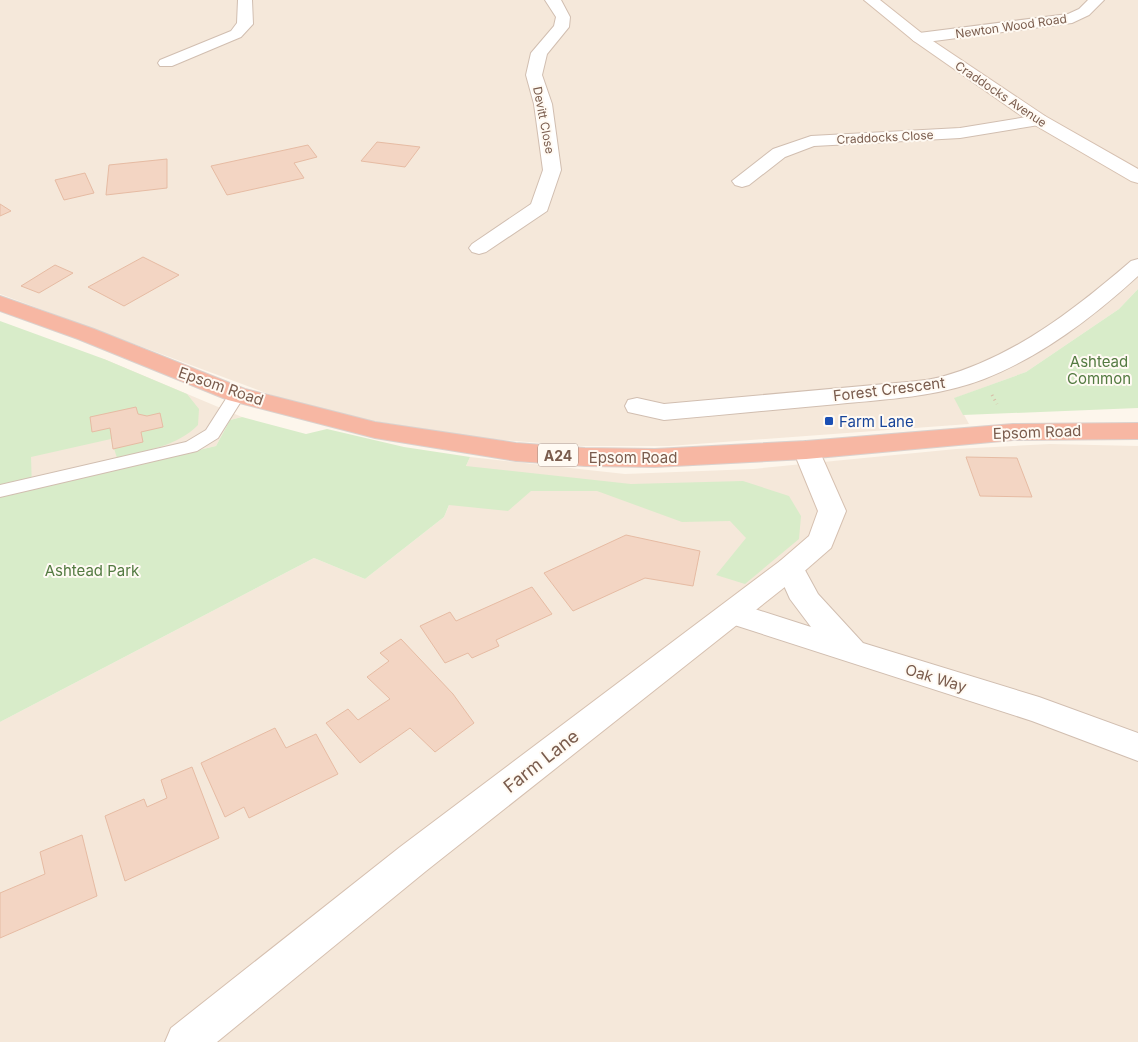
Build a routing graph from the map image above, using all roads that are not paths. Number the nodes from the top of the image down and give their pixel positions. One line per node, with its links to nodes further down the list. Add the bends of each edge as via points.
1 (245, 0): 6 (street, via 245,24 236,34)
2 (552, 0): 10 (street, Devitt Close, via 563,17 561,27 538,53 534,75 543,104 552,170 540,207)
3 (870, 0): 5 (street, Craddocks Avenue)
4 (1097, 0): 5 (street, Newton Wood Road, via 1072,18)
5 (919, 38): 7 (street, Craddocks Avenue)
6 (166, 63)
7 (1039, 120): 8 (street, Craddocks Avenue); 9 (street, Craddocks Close, via 960,133 811,141 779,153)
8 (1138, 177)
9 (742, 181)
10 (479, 248)
11 (1138, 265): 14 (street, Forest Crescent, via 1099,300 1013,358 946,384 664,412)
12 (0, 304): 13 (highway, Epsom Road / A24, via 86,334)
13 (237, 395): 16 (highway, Epsom Road / A24, via 375,430 516,452 655,458); 17 (lane, via 212,434 191,447)
14 (637, 406)
15 (1138, 431): 16 (highway, Epsom Road / A24, via 1014,432)
16 (806, 450): 18 (street, Farm Lane, via 832,511 821,541)
17 (0, 492)
18 (790, 568): 19 (street, Farm Lane); 20 (street, via 795,583 816,615)
19 (733, 613): 20 (street, Oak Way); 22 (street, Farm Lane, via 413,859)
20 (856, 653): 21 (street, Oak Way, via 1039,710)
21 (1138, 747)
22 (184, 1042)

